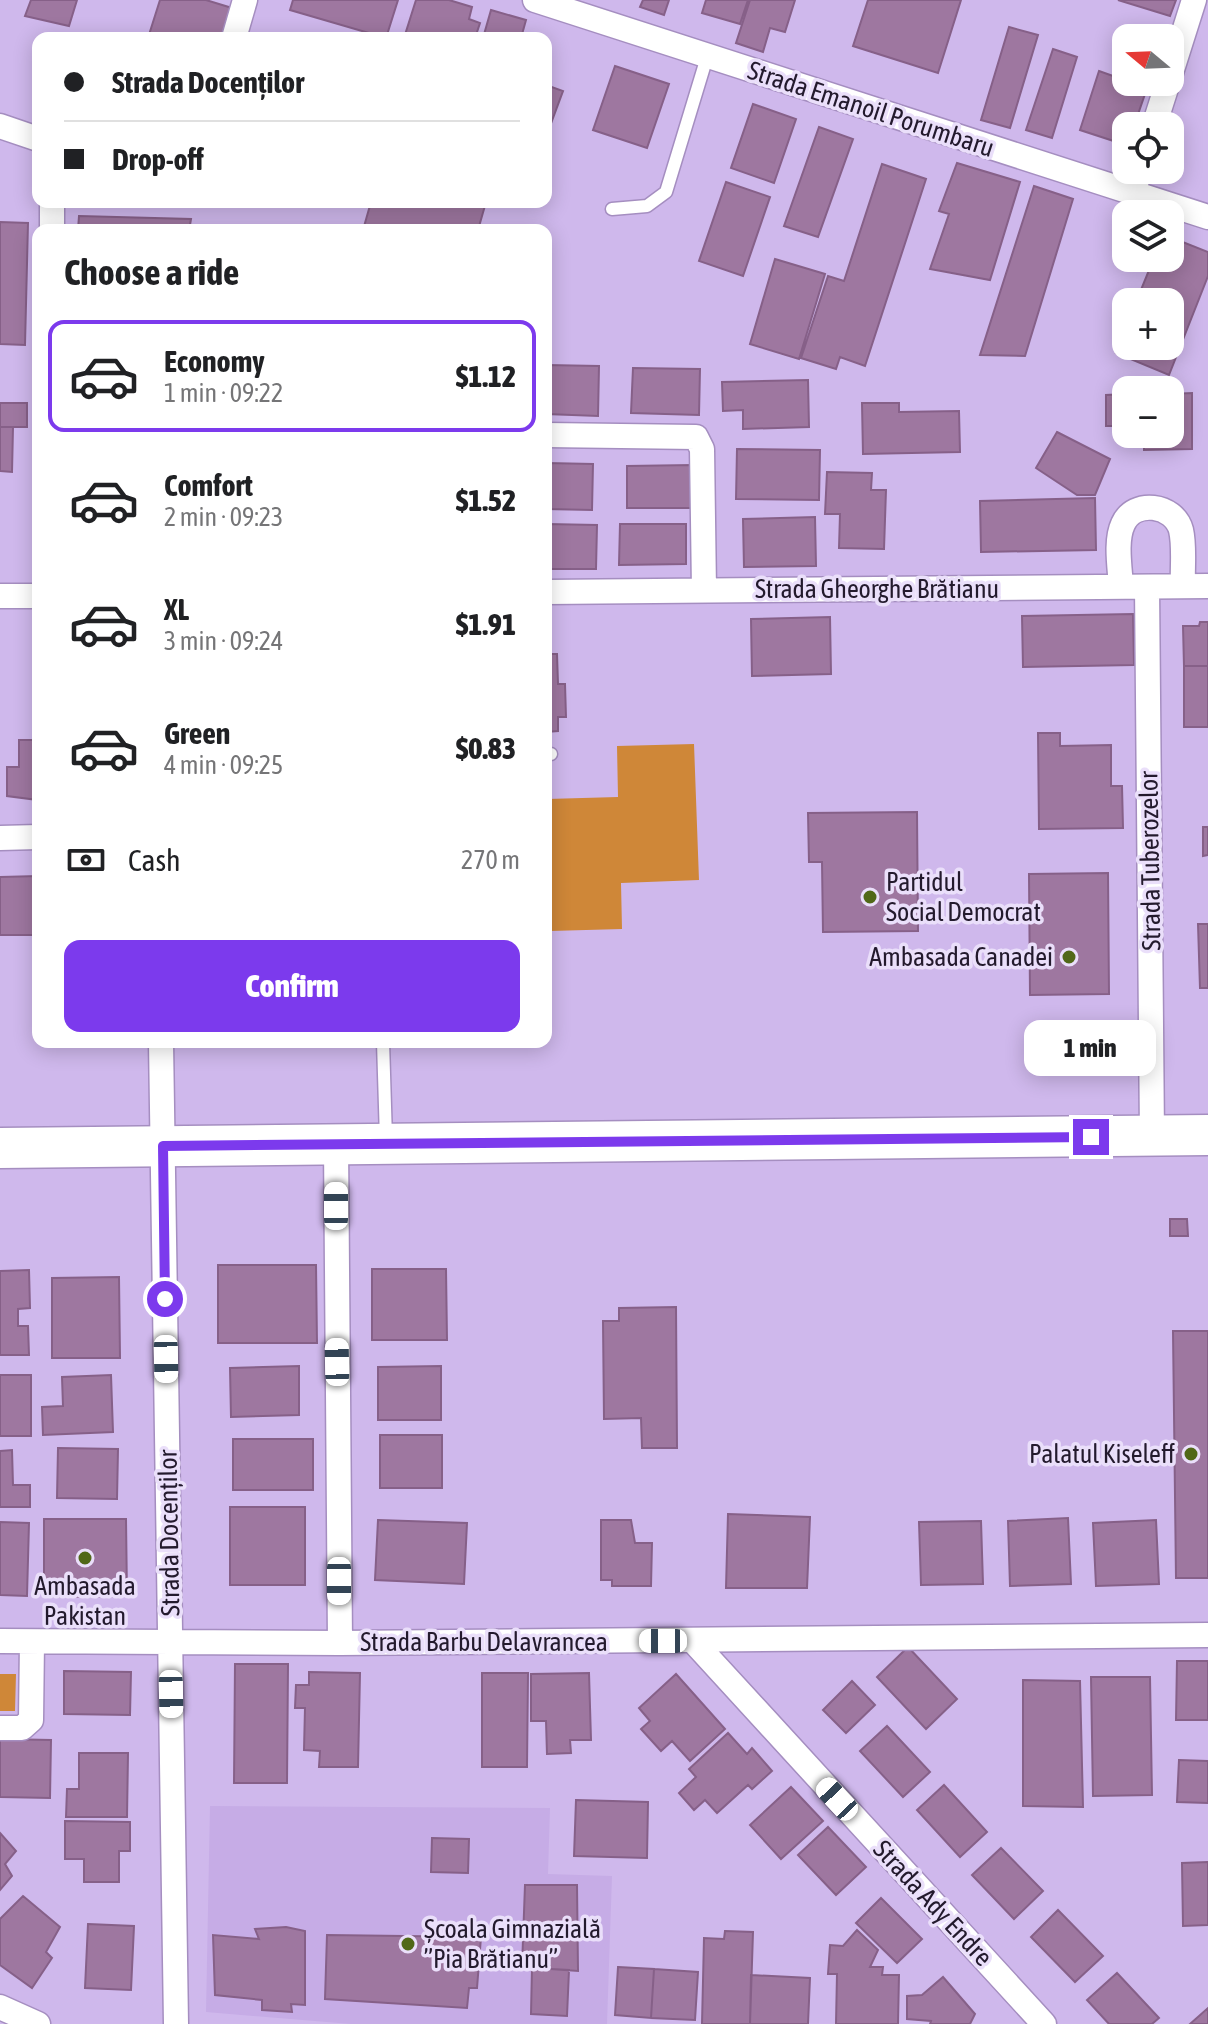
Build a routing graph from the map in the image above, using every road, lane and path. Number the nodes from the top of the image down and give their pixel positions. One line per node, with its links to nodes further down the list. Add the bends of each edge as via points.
1 (245, 0): 4 (street)
2 (535, 0): 6 (street, Strada Emanoil Porumbaru)
3 (1194, 0): 5 (street)
4 (236, 32)
5 (1184, 32)
6 (707, 57): 10 (street, Strada Emanoil Porumbaru); 11 (lane, via 666,192 647,206)
7 (0, 126): 8 (street)
8 (32, 137)
9 (1136, 184): 10 (street)
10 (1133, 194): 12 (street, Strada Emanoil Porumbaru)
11 (612, 209)
12 (1208, 217)
13 (552, 435): 18 (street, via 696,437 702,449)
14 (1183, 586): 15 (street, Strada Gheorghe Brătianu); 16 (street, via 1181,531 1175,518 1161,509 1145,508 1131,513 1122,525); 17 (street, Strada Gheorghe Brătianu)
15 (1208, 586)
16 (1121, 587): 17 (street, Strada Gheorghe Brătianu); 18 (street, Strada Gheorghe Brătianu)
17 (1147, 587): 27 (street, Strada Tuberozelor)
18 (704, 590): 19 (street, Strada Gheorghe Brătianu)
19 (552, 592)
20 (0, 596): 21 (street)
21 (32, 596)
22 (32, 837): 23 (street)
23 (0, 838)
24 (161, 1048): 30 (street, Strada Docenților)
25 (383, 1048): 28 (lane)
26 (1208, 1135): 27 (main road)
27 (1152, 1136): 28 (main road)
28 (386, 1143): 29 (main road)
29 (336, 1144): 30 (main road); 37 (street)
30 (163, 1146): 31 (main road); 36 (street, Strada Docenților)
31 (0, 1148)
32 (1208, 1635): 34 (street, Strada Barbu Delavrancea)
33 (0, 1641): 35 (street, Strada Barbu Delavrancea)
34 (693, 1641): 37 (street, Strada Barbu Delavrancea); 42 (street, Strada Ady Endre)
35 (32, 1642): 36 (street, Strada Barbu Delavrancea); 38 (street, via 31,1720 22,1728)
36 (170, 1642): 37 (street, Strada Barbu Delavrancea); 41 (street, Strada Docenților)
37 (340, 1643)
38 (0, 1728)
39 (0, 2007): 40 (street)
40 (38, 2024)
41 (176, 2024)
42 (1044, 2024)

